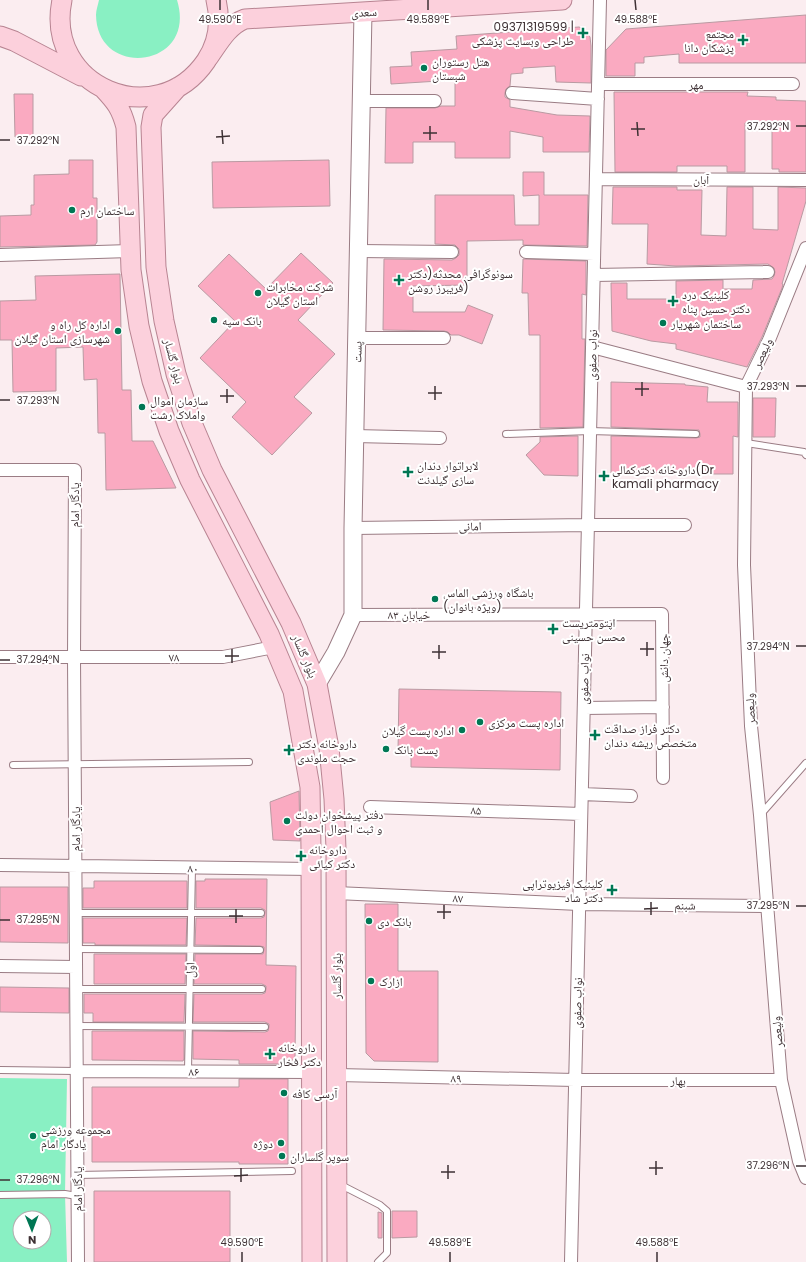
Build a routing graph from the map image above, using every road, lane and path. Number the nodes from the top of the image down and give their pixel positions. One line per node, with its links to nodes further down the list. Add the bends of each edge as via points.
1 (62, 0): 8 (main road, بلوار گلسار, via 60,22 64,44 74,64)
2 (216, 0): 7 (main road, via 218,28)
3 (562, 0): 5 (main road, سعدی)
4 (600, 0): 9 (street, نواب صفوی)
5 (363, 12): 7 (main road, سعدی, via 245,19 229,29); 14 (street, پست)
6 (0, 36): 8 (main road)
7 (208, 58): 11 (main road, via 195,74)
8 (96, 84): 11 (main road, via 122,95 143,97); 19 (main road, بلوار گلسار, via 116,102 126,127)
9 (598, 84): 10 (street, مهر); 13 (street, نواب صفوی)
10 (793, 84)
11 (178, 87): 47 (main road, بلوار گلسار, via 153,115 151,127 156,267 164,321 176,374 192,423 212,470 292,623)
12 (512, 93): 13 (street)
13 (598, 99): 16 (street, نواب صفوی)
14 (362, 101): 15 (street); 20 (street, پست)
15 (435, 101)
16 (596, 179): 17 (street, آبان); 23 (street, نواب صفوی)
17 (806, 180)
18 (806, 248): 30 (street, ولیعصر, via 769,340)
19 (130, 251): 24 (street); 44 (main road, بلوار گلسار, via 139,326 152,381 169,431 190,480)
20 (359, 251): 21 (street); 27 (street, پست)
21 (452, 252)
22 (526, 252): 23 (street)
23 (594, 254): 26 (street, نواب صفوی)
24 (0, 255)
25 (768, 272): 26 (street)
26 (594, 275): 29 (street, نواب صفوی)
27 (357, 338): 28 (street); 34 (street, پست)
28 (444, 338)
29 (592, 347): 30 (street); 31 (street, نواب صفوی)
30 (746, 388): 36 (street, ولیعصر)
31 (590, 431): 32 (lane); 33 (lane); 39 (street, نواب صفوی)
32 (506, 434)
33 (696, 434)
34 (355, 436): 35 (street); 41 (street, پست)
35 (440, 438)
36 (746, 442): 37 (lane); 59 (street, ولیعصر, via 744,565 751,726)
37 (806, 454)
38 (0, 470): 46 (street, یادگار امام, via 75,470)
39 (588, 524): 40 (street, امانی); 41 (street, امانی); 42 (street, نواب صفوی)
40 (685, 525)
41 (353, 528): 43 (street, پست)
42 (586, 613): 43 (street, خیابان ۸۳); 48 (street, جهان دانش, via 662,614); 49 (street, نواب صفوی)
43 (353, 615): 47 (street, پست, via 336,652)
44 (274, 647): 46 (street, ۷۸, via 223,657); 63 (main road, بلوار گلسار, via 293,691 310,787)
45 (0, 658): 46 (street)
46 (74, 658): 52 (street, یادگار امام)
47 (317, 684): 64 (main road, بلوار گلسار, via 329,748 334,799)
48 (663, 707): 49 (street); 54 (street, جهان دانش)
49 (584, 708): 55 (street, نواب صفوی)
50 (249, 762): 52 (lane)
51 (806, 763): 59 (lane)
52 (74, 764): 53 (lane); 61 (street, یادگار امام)
53 (13, 765)
54 (663, 778)
55 (582, 794): 56 (street); 58 (street, نواب صفوی)
56 (631, 796)
57 (370, 807): 58 (street, ۸۵)
58 (581, 814): 65 (street, نواب صفوی)
59 (760, 815): 66 (street, ولیعصر)
60 (0, 865): 61 (street, ۸۰)
61 (75, 866): 62 (street, ۸۰); 67 (street, یادگار امام)
62 (192, 868): 63 (street, ۸۰); 68 (lane, اول)
63 (312, 869): 84 (main road, بلوار گلسار)
64 (336, 893): 65 (street, ۸۷); 85 (main road, بلوار گلسار)
65 (579, 904): 66 (street, شبنم); 86 (street, نواب صفوی)
66 (767, 906): 87 (street, ولیعصر)
67 (75, 913): 68 (lane); 71 (street, یادگار امام)
68 (192, 913): 69 (lane); 70 (lane, اول)
69 (261, 913)
70 (191, 949): 71 (lane); 72 (lane); 75 (lane, اول)
71 (76, 950): 74 (street, یادگار امام)
72 (260, 950)
73 (0, 966): 74 (street)
74 (76, 967): 76 (street, یادگار امام)
75 (190, 988): 76 (lane); 77 (lane); 79 (lane, اول)
76 (76, 989): 78 (street, یادگار امام)
77 (262, 989)
78 (76, 1026): 79 (lane); 82 (street, یادگار امام)
79 (189, 1027): 80 (lane); 83 (lane, اول)
80 (265, 1027)
81 (0, 1070): 82 (lane)
82 (76, 1071): 83 (street, ۸۶); 89 (street, یادگار امام)
83 (188, 1071): 84 (street, ۸۶)
84 (312, 1072): 95 (main road, بلوار گلسار)
85 (336, 1075): 86 (street, ۸۹); 91 (main road, بلوار گلسار)
86 (575, 1080): 87 (street, بهار); 98 (street, نواب صفوی)
87 (782, 1080): 90 (street, ولیعصر, via 799,1161)
88 (292, 1172): 89 (lane)
89 (77, 1175): 93 (street, یادگار امام)
90 (806, 1178)
91 (336, 1183): 96 (main road, بلوار گلسار); 97 (lane, via 387,1211 387,1253)
92 (0, 1195): 93 (lane)
93 (77, 1196): 94 (street, یادگار امام)
94 (78, 1262)
95 (312, 1262)
96 (337, 1262)
97 (378, 1262)
98 (571, 1262)

